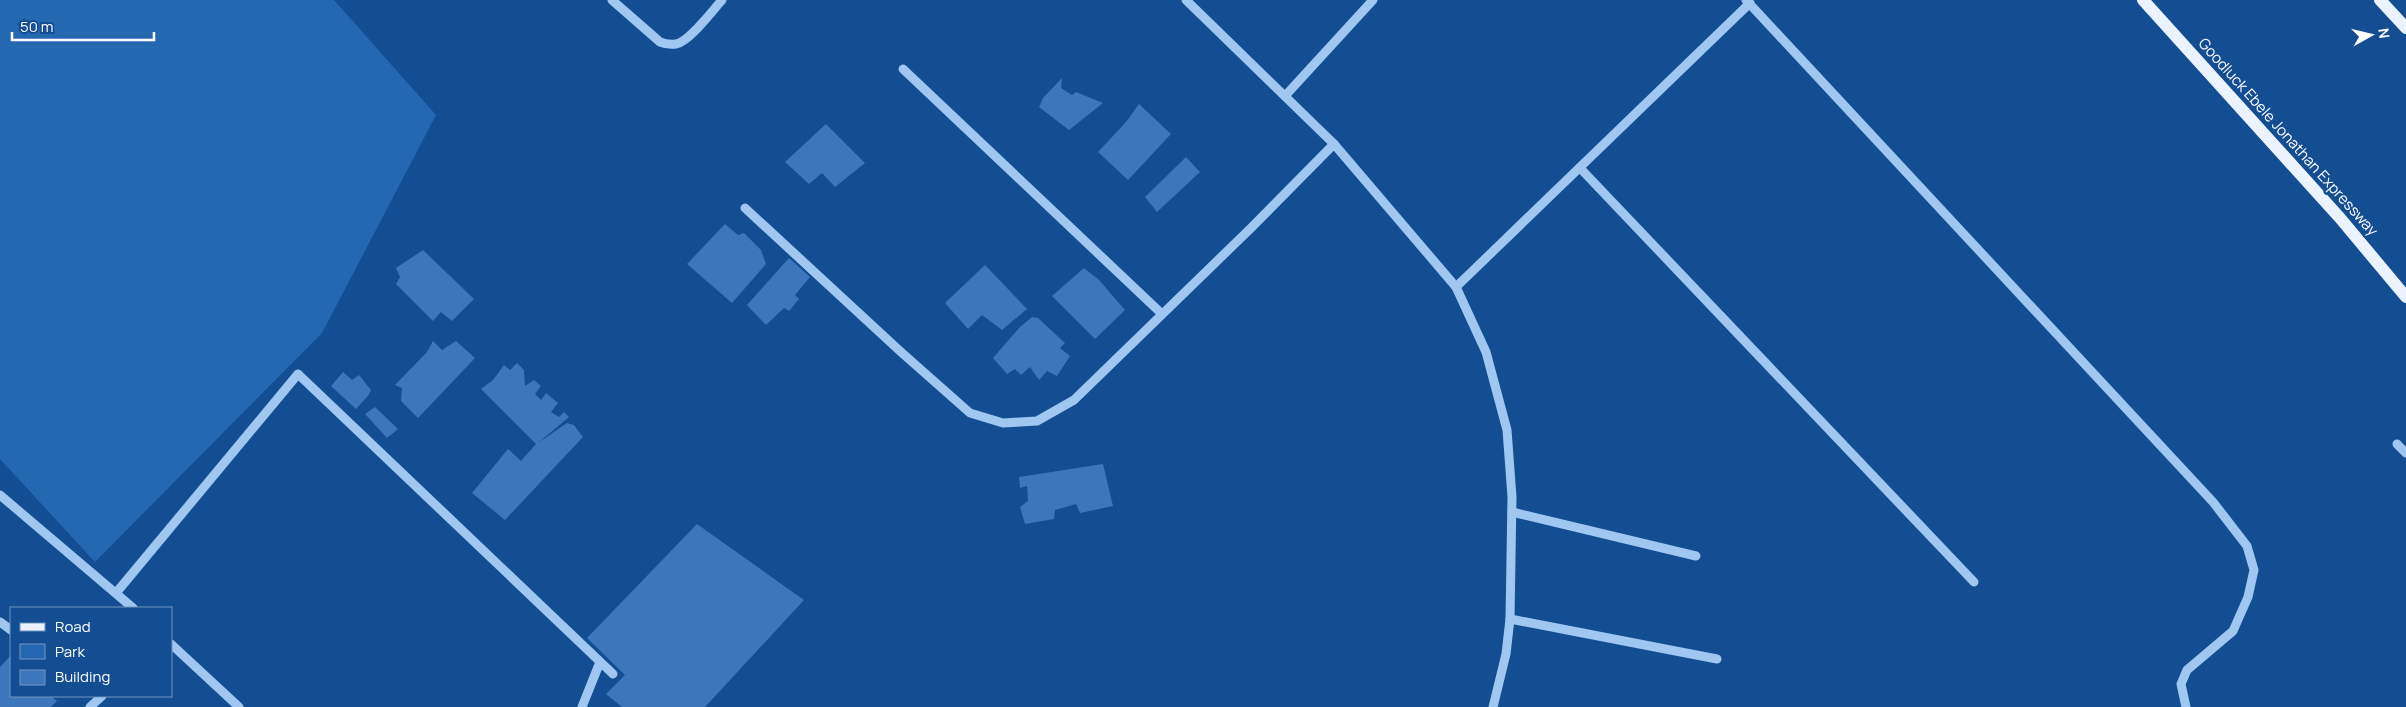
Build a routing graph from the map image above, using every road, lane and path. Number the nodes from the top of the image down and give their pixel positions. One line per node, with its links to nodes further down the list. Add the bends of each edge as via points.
1 (612, 0): 2 (street, via 660,42 668,45 686,39)
2 (722, 0)
3 (1186, 0): 10 (street)
4 (1373, 0): 10 (street)
5 (2143, 0): 15 (main road, Goodluck Ebele Jonathan Expressway, via 2340,218)
6 (2380, 0): 8 (main road)
7 (1748, 2): 12 (street); 35 (street, via 2213,502 2247,546 2254,570 2248,597 2233,631 2187,670 2181,684)
8 (2406, 28)
9 (903, 69): 16 (street)
10 (1285, 96): 11 (street)
11 (1334, 144): 14 (street); 16 (street)
12 (1580, 168): 14 (street); 22 (street)
13 (745, 208): 16 (street, via 970,413 1003,423 1037,420 1074,400)
14 (1456, 288): 20 (street, via 1486,352 1508,430)
15 (2406, 297)
16 (1162, 314)
17 (2397, 444): 18 (street)
18 (2406, 453)
19 (0, 495): 23 (street)
20 (1512, 512): 21 (street); 25 (street)
21 (1696, 556)
22 (1974, 582)
23 (116, 593): 24 (street); 28 (street, via 298,374)
24 (132, 607)
25 (1510, 619): 27 (street); 34 (street, via 1506,654)
26 (172, 645): 32 (street)
27 (1717, 659)
28 (600, 662): 29 (street); 33 (street)
29 (613, 674)
30 (101, 697): 31 (street)
31 (90, 707)
32 (239, 707)
33 (582, 707)
34 (1493, 707)
35 (2186, 707)

